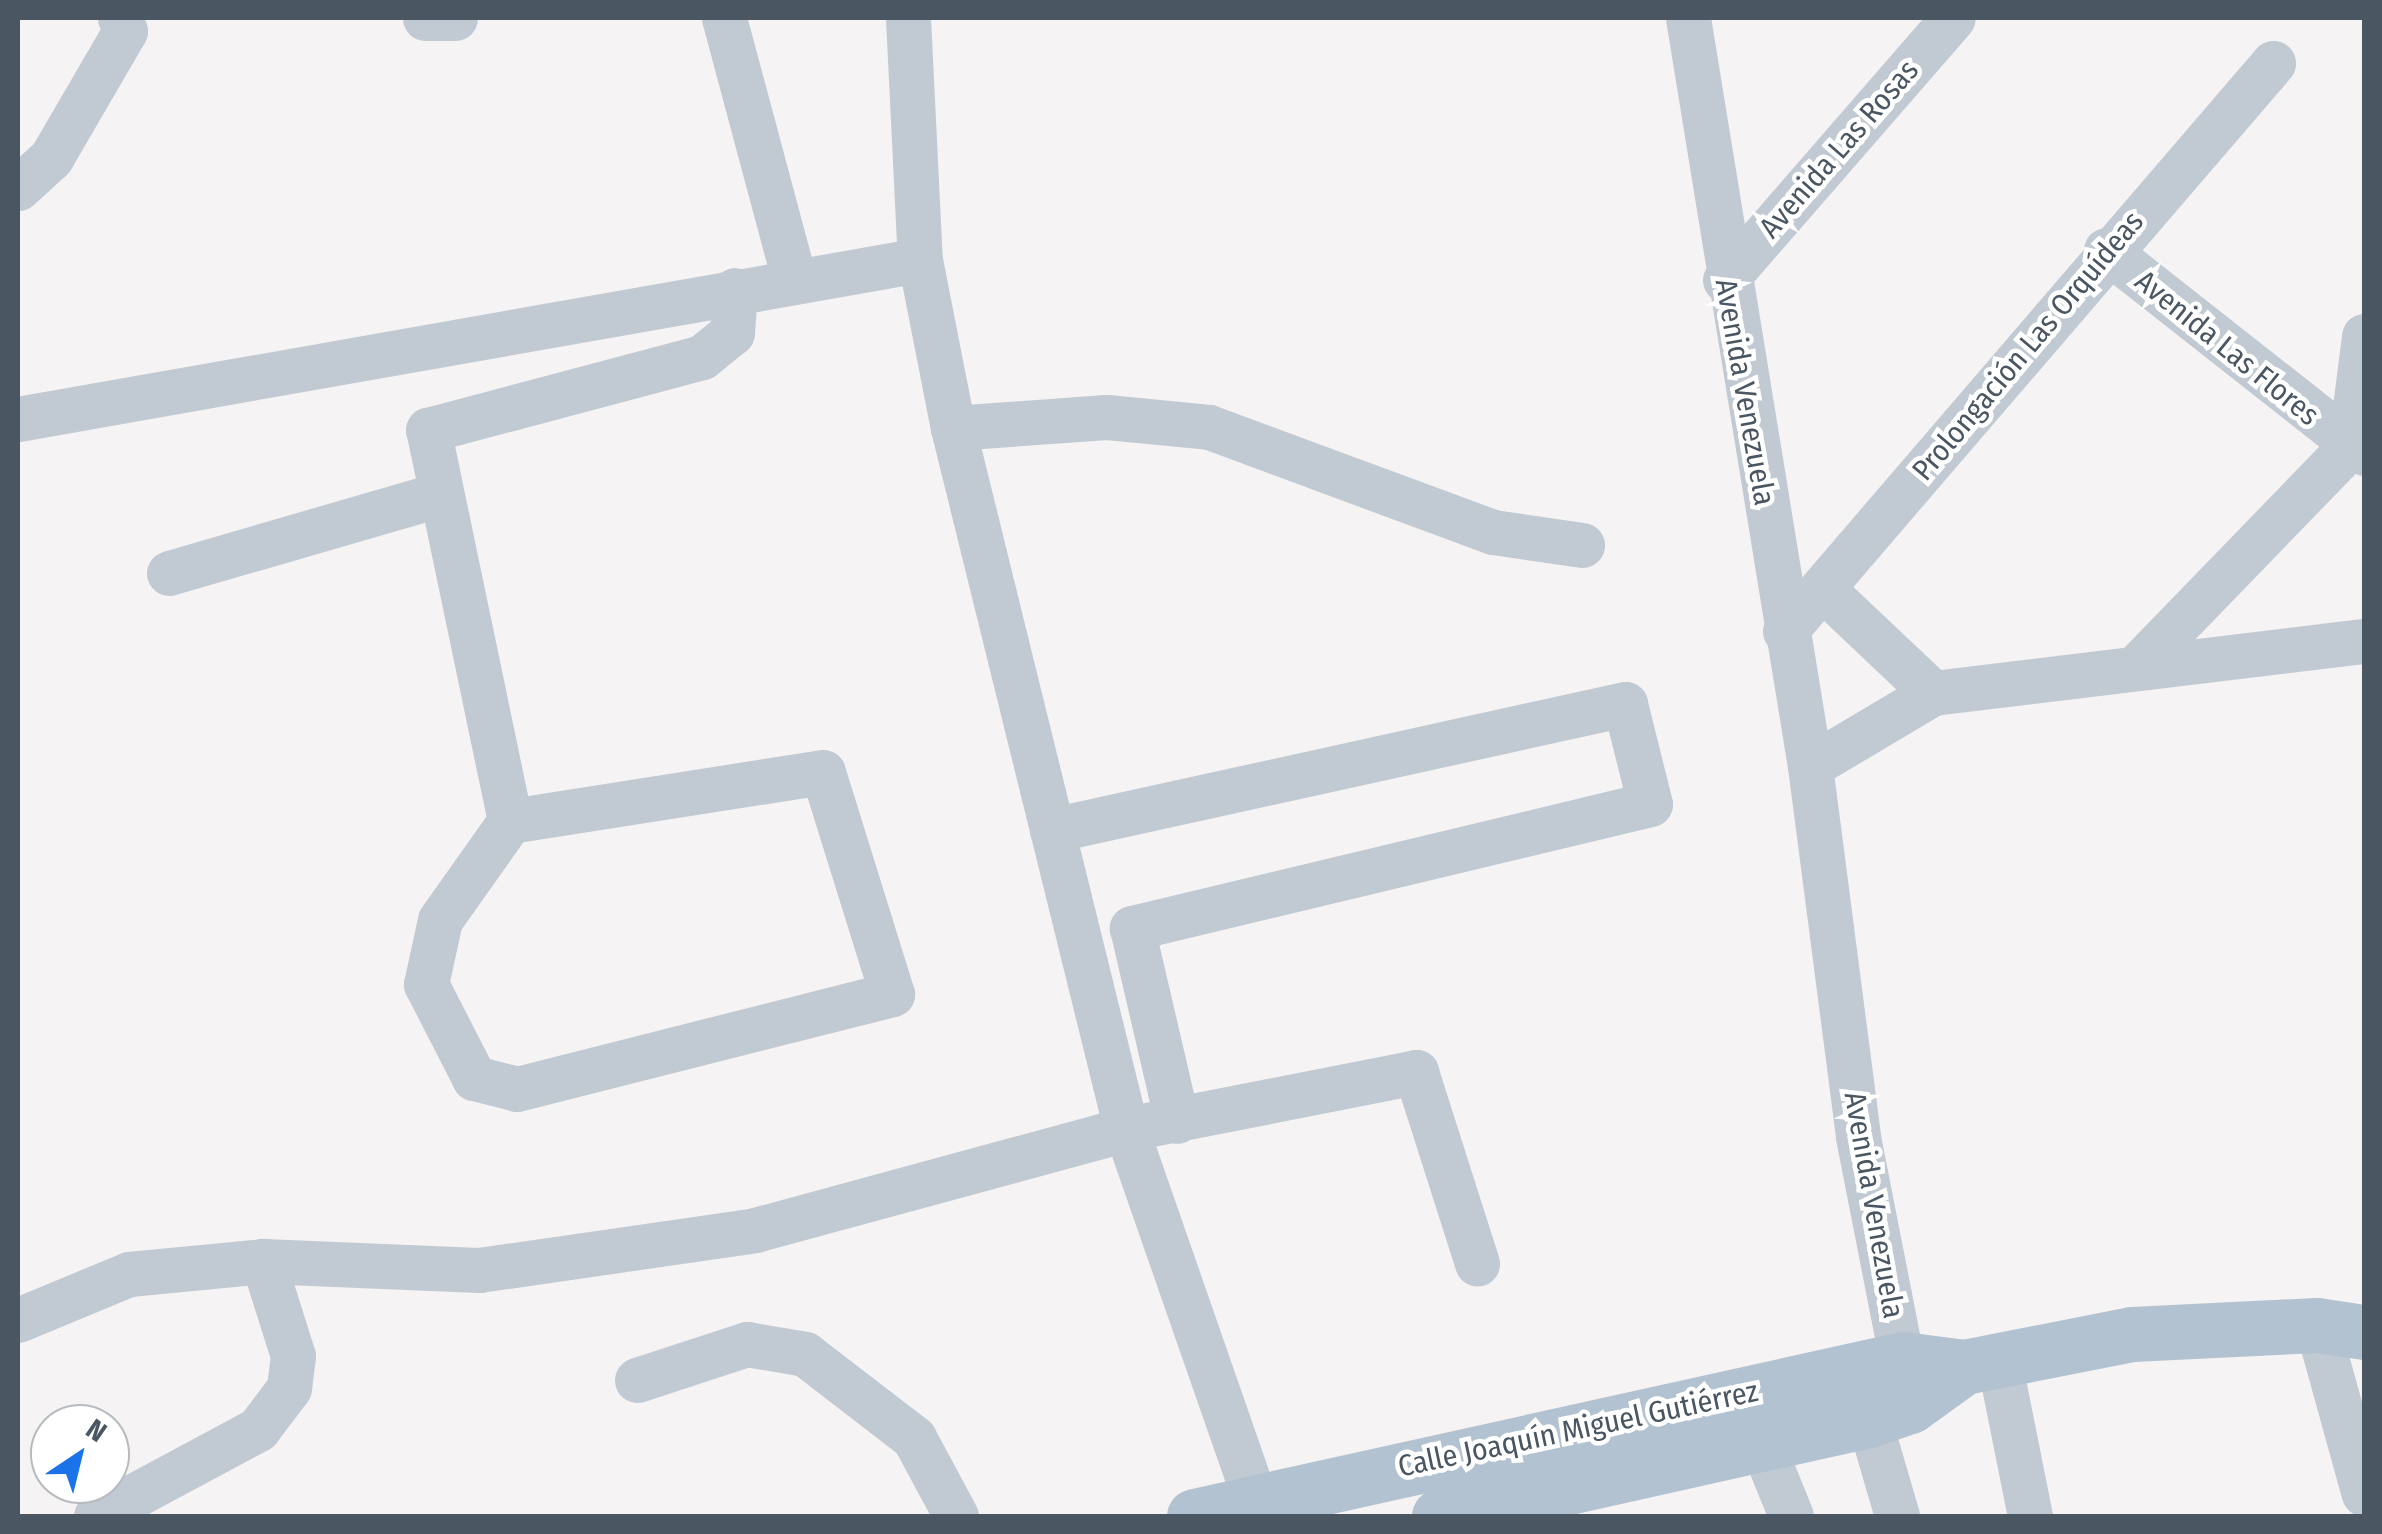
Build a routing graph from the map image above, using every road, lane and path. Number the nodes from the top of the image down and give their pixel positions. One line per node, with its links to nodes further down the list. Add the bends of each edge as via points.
1 (120, 18): 9 (street, via 125,31 51,158)
2 (425, 18): 3 (street)
3 (456, 18)
4 (724, 18): 12 (street)
5 (908, 18): 11 (street)
6 (1688, 18): 13 (street, Avenida Venezuela)
7 (1953, 18): 13 (street, Avenida Las Rosas)
8 (2274, 63): 10 (street, Prolongación Las Orquídeas)
9 (18, 188)
10 (2106, 250): 18 (street, Avenida Las Flores); 22 (street, Prolongación Las Orquídeas)
11 (920, 260): 12 (street); 17 (street)
12 (794, 280): 14 (street)
13 (1725, 280): 23 (street, Avenida Venezuela)
14 (735, 290): 16 (street); 19 (street, via 732,333 702,357 428,430)
15 (2364, 336): 18 (street)
16 (18, 418)
17 (953, 428): 20 (street, via 1107,417 1208,427 1492,532); 29 (street)
18 (2357, 450): 25 (street)
19 (441, 494): 21 (street); 28 (street)
20 (1582, 545)
21 (169, 574)
22 (1824, 590): 23 (street, Prolongación Las Orquídeas); 26 (street)
23 (1786, 631): 27 (street, Avenida Venezuela)
24 (2364, 640): 25 (street)
25 (2142, 661): 26 (street)
26 (1933, 693): 27 (street)
27 (1810, 766): 41 (street, Avenida Venezuela)
28 (510, 821): 28 (street, via 440,920 426,984 474,1078 518,1089 892,994 823,772)
29 (1052, 830): 30 (street, via 1625,704 1650,804); 31 (street)
30 (1132, 928): 31 (street); 32 (street)
31 (1079, 940): 33 (street)
32 (1176, 1121): 33 (street); 35 (street, via 1416,1072)
33 (1126, 1129): 34 (street, via 755,1230 479,1270); 44 (street)
34 (263, 1262): 36 (street, via 129,1274); 45 (street, via 293,1356 288,1388 258,1429)
35 (1477, 1262)
36 (18, 1320)
37 (2341, 1328): 38 (main road, Calle Joaquín Miguel Gutiérrez, via 2132,1334); 43 (street)
38 (1981, 1364): 41 (main road, Calle Joaquín Miguel Gutiérrez); 51 (street)
39 (637, 1380): 46 (street, via 746,1344 806,1354 914,1438)
40 (1743, 1395): 41 (main road, Calle Joaquín Miguel Gutiérrez); 42 (street); 44 (main road, Calle Joaquín Miguel Gutiérrez)
41 (1894, 1395): 42 (main road, Calle Joaquín Miguel Gutiérrez); 50 (street, Avenida Venezuela)
42 (1760, 1445): 48 (main road, Calle Joaquín Miguel Gutiérrez); 49 (street)
43 (2364, 1494)
44 (1257, 1508): 47 (main road, Calle Joaquín Miguel Gutiérrez)
45 (96, 1516)
46 (956, 1516)
47 (1194, 1516)
48 (1439, 1516)
49 (1791, 1516)
50 (1897, 1516)
51 (2030, 1516)

